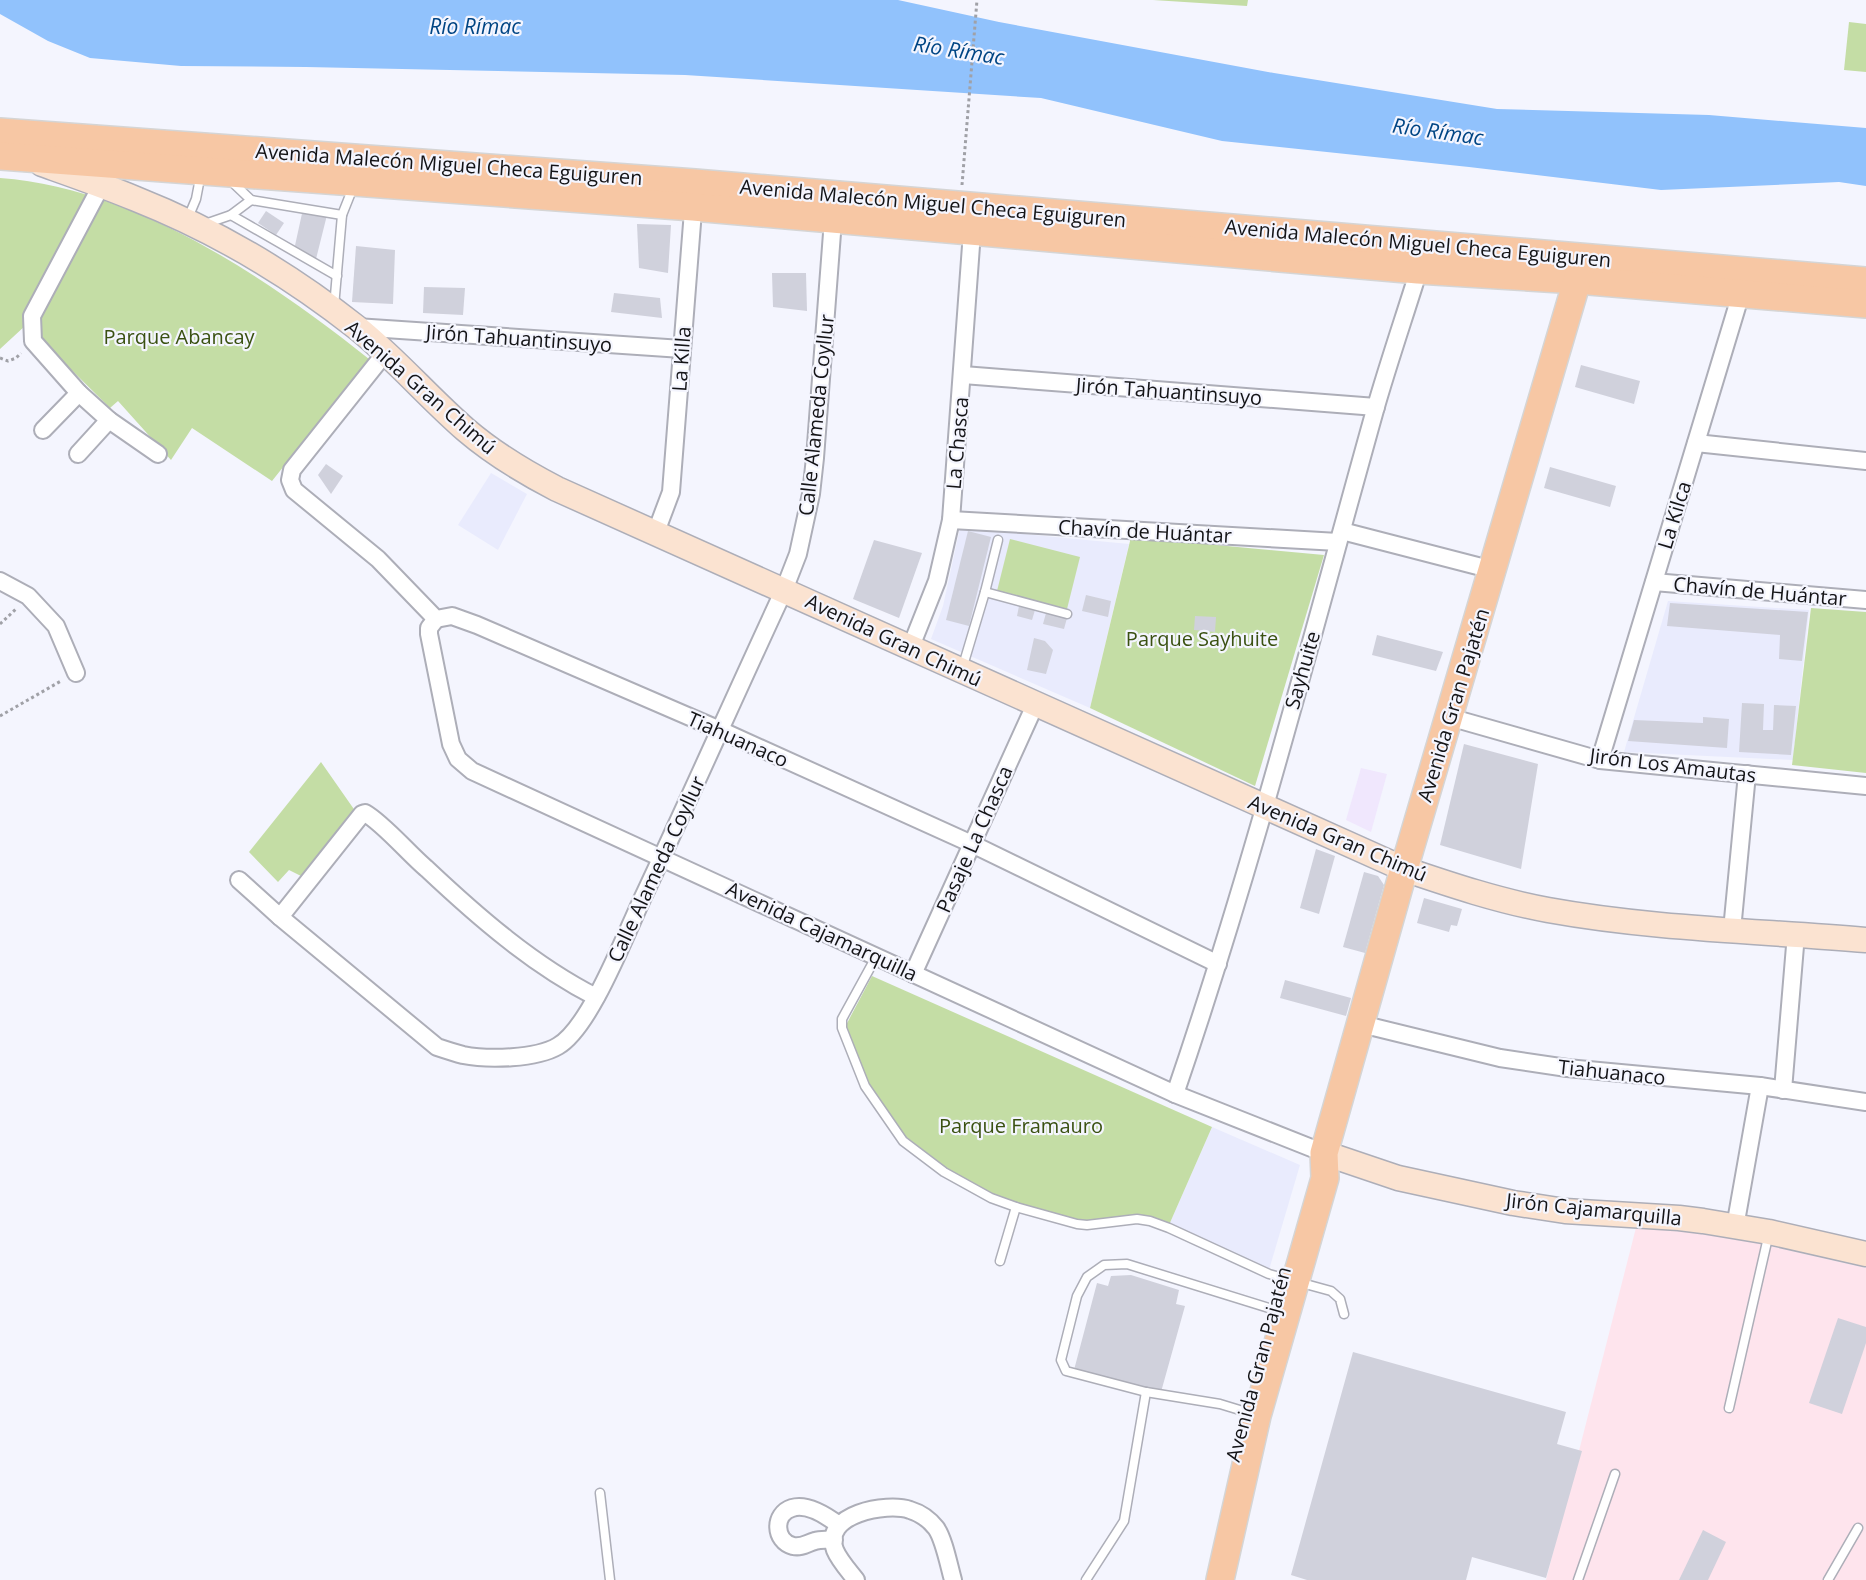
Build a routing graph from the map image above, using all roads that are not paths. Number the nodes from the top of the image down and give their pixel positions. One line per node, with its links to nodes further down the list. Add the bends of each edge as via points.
1 (0, 132): 6 (main road, Avenida Malecón Miguel Checa Eguiguren)
2 (8, 154): 3 (main road, Avenida Malecón Miguel Checa Eguiguren); 5 (street, Avenida Gran Chimú)
3 (211, 171): 4 (main road, Avenida Malecón Miguel Checa Eguiguren); 7 (lane); 11 (lane, via 196,199)
4 (355, 182): 6 (main road, Avenida Malecón Miguel Checa Eguiguren); 9 (lane)
5 (101, 186): 11 (street, Avenida Gran Chimú); 25 (street, via 32,316 33,341)
6 (694, 195): 10 (main road, Avenida Malecón Miguel Checa Eguiguren); 13 (main road, Avenida Malecón Miguel Checa Eguiguren); 22 (street, La Killa)
7 (251, 200): 8 (lane); 9 (lane)
8 (231, 215): 11 (lane); 16 (lane)
9 (342, 215): 16 (lane)
10 (833, 220): 12 (main road, Avenida Malecón Miguel Checa Eguiguren); 40 (street, Calle Alameda Coyllur, via 812,485 798,554)
11 (192, 224): 20 (street, Avenida Gran Chimú)
12 (972, 232): 15 (main road, Avenida Malecón Miguel Checa Eguiguren); 24 (street, La Chasca)
13 (1426, 245): 14 (main road, Avenida Malecón Miguel Checa Eguiguren); 15 (street, Sayhuite)
14 (1581, 269): 15 (main road, Avenida Malecón Miguel Checa Eguiguren); 18 (main road, Avenida Malecón Miguel Checa Eguiguren); 37 (main road, Avenida Gran Pajatén)
15 (1418, 270): 26 (street, Sayhuite)
16 (337, 276): 20 (lane)
17 (1866, 281): 18 (main road, Avenida Malecón Miguel Checa Eguiguren)
18 (1745, 282): 19 (main road, Avenida Malecón Miguel Checa Eguiguren); 29 (street, La Kilca)
19 (1866, 304)
20 (334, 311): 21 (street, Avenida Gran Chimú)
21 (356, 327): 22 (street, Jirón Tahuantinsuyo); 23 (street, Avenida Gran Chimú)
22 (682, 349): 34 (street, La Killa, via 671,492)
23 (386, 352): 34 (street, Avenida Gran Chimú, via 465,429 524,472); 44 (street, via 292,470 290,480 294,490 378,559)
24 (963, 375): 26 (street, Jirón Tahuantinsuyo); 33 (street, La Chasca)
25 (79, 393): 27 (street); 28 (street)
26 (1376, 407): 35 (street, Sayhuite)
27 (110, 420): 30 (street); 31 (street)
28 (43, 430)
29 (1696, 443): 32 (street); 39 (street, La Kilca)
30 (78, 454)
31 (158, 454)
32 (1866, 461)
33 (951, 519): 35 (street, Chavín de Huántar); 45 (street, La Chasca, via 937,581)
34 (656, 532): 40 (street, Avenida Gran Chimú)
35 (1340, 537): 37 (street, Chavín de Huántar); 54 (street, Sayhuite)
36 (998, 540): 41 (lane)
37 (1493, 570): 49 (main road, Avenida Gran Pajatén)
38 (0, 581): 47 (street, via 28,596 56,626)
39 (1654, 582): 42 (street, Chavín de Huántar); 51 (street, La Kilca)
40 (784, 590): 45 (street, Avenida Gran Chimú); 50 (street, Calle Alameda Coyllur)
41 (985, 592): 43 (lane); 46 (lane)
42 (1866, 600)
43 (1067, 614)
44 (436, 619): 50 (street, Tiahuanaco, via 452,616 477,625); 56 (street, Avenida Cajamarquilla, via 429,634 451,744 458,759 472,771)
45 (910, 649): 46 (street, Avenida Gran Chimú)
46 (962, 672): 48 (street, Avenida Gran Chimú)
47 (76, 673)
48 (1035, 705): 54 (street, Avenida Gran Chimú); 55 (street, Pasaje La Chasca)
49 (1449, 717): 51 (street, Jirón Los Amautas); 57 (main road, Avenida Gran Pajatén)
50 (720, 730): 55 (street, Tiahuanaco); 56 (street, Calle Alameda Coyllur)
51 (1599, 760): 52 (street, Jirón Los Amautas)
52 (1747, 774): 53 (street, Jirón Los Amautas); 60 (street)
53 (1866, 786)
54 (1264, 807): 57 (street, Avenida Gran Chimú); 64 (street, Sayhuite)
55 (972, 844): 64 (street, Tiahuanaco); 65 (street, Pasaje La Chasca)
56 (661, 858): 63 (street, Avenida Cajamarquilla); 66 (street, Calle Alameda Coyllur)
57 (1404, 869): 60 (street, Avenida Gran Chimú, via 1485,896 1546,910); 67 (main road, Avenida Gran Pajatén)
58 (239, 880): 59 (street, Calle Alameda Coyllur)
59 (280, 917): 66 (street, Calle Alameda Coyllur, via 437,1047 464,1055 533,1055 557,1047 574,1033); 66 (street, via 366,813 486,923)
60 (1732, 930): 61 (street, Avenida Gran Chimú)
61 (1796, 934): 62 (street, Avenida Gran Chimú); 69 (street)
62 (1866, 940)
63 (876, 957): 65 (street, Avenida Cajamarquilla); 73 (lane, via 842,1019 865,1086 903,1141 944,1172)
64 (1218, 964): 70 (street, Sayhuite)
65 (913, 974): 70 (street, Avenida Cajamarquilla)
66 (596, 997)
67 (1361, 1024): 68 (street, Tiahuanaco, via 1512,1060); 72 (main road, Avenida Gran Pajatén)
68 (1760, 1086): 69 (street, Tiahuanaco); 74 (street)
69 (1783, 1090): 71 (street, Tiahuanaco)
70 (1175, 1094): 72 (street, Avenida Cajamarquilla)
71 (1864, 1102)
72 (1324, 1153): 74 (street, Jirón Cajamarquilla, via 1398,1178 1513,1203); 78 (main road, Avenida Gran Pajatén, via 1325,1178)
73 (1016, 1207): 77 (lane); 78 (lane, via 1087,1225 1150,1221)
74 (1736, 1227): 75 (street, Jirón Cajamarquilla)
75 (1769, 1232): 76 (street, Jirón Cajamarquilla); 82 (lane)
76 (1866, 1254)
77 (1000, 1261)
78 (1288, 1280): 79 (main road, Avenida Gran Pajatén); 80 (lane, via 1331,1291 1340,1299); 92 (main road, Avenida Gran Pajatén)
79 (1272, 1310): 81 (lane, via 1127,1264 1104,1265 1087,1277 1077,1296 1061,1360 1066,1371 1073,1374); 83 (main road, Avenida Gran Pajatén)
80 (1344, 1314)
81 (1146, 1392): 83 (lane, via 1221,1404); 90 (lane, via 1124,1521)
82 (1729, 1408)
83 (1244, 1412): 91 (main road, Avenida Gran Pajatén)
84 (1615, 1474): 93 (lane)
85 (600, 1493): 87 (lane)
86 (1858, 1528): 94 (lane)
87 (610, 1580)
88 (856, 1580): 89 (street, via 835,1550 836,1532 846,1518 894,1507 924,1516 937,1529)
89 (953, 1580)
90 (1086, 1580)
91 (1205, 1580)
92 (1220, 1580)
93 (1578, 1580)
94 (1828, 1580)

